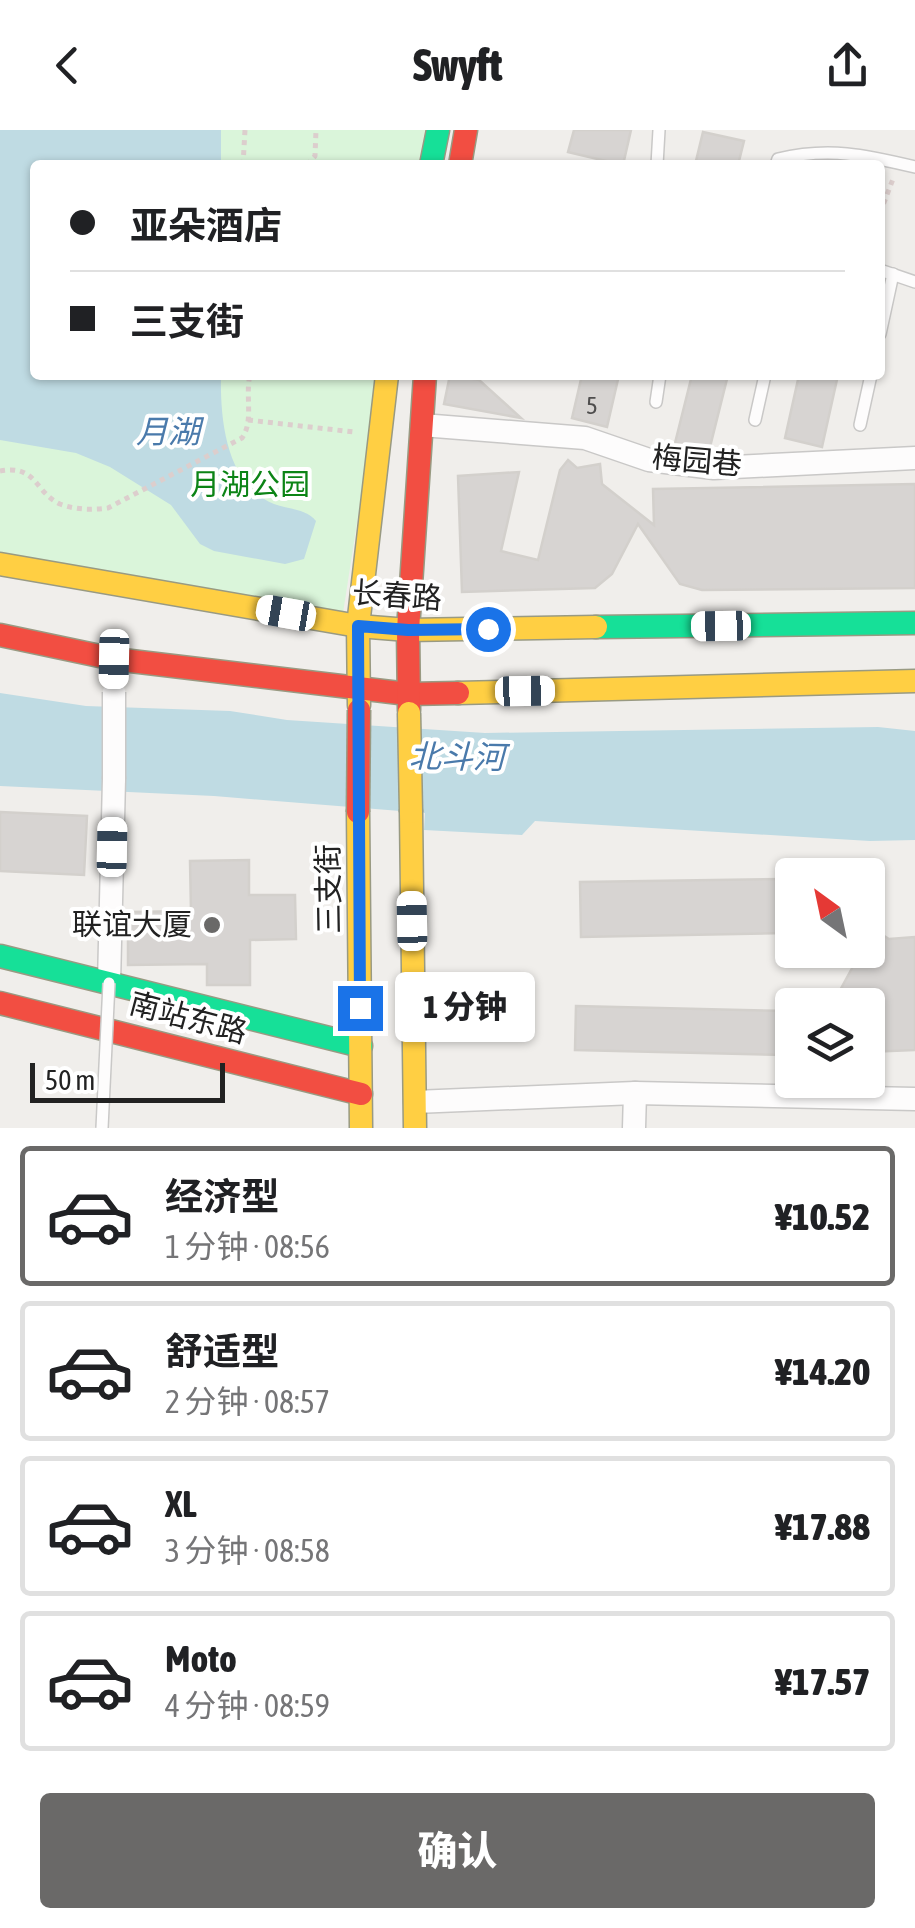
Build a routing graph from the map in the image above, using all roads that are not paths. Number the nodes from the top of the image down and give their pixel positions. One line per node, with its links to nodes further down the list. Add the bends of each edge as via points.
1 (438, 130): 4 (main road)
2 (466, 130): 5 (main road)
3 (660, 130): 6 (lane)
4 (432, 160)
5 (461, 160)
6 (657, 160)
7 (778, 160): 8 (lane, via 854,152)
8 (915, 167)
9 (886, 272): 10 (lane)
10 (915, 282)
11 (386, 380): 23 (main road)
12 (425, 380): 19 (main road)
13 (659, 380): 16 (lane)
14 (764, 380): 17 (lane)
15 (870, 380): 18 (lane)
16 (656, 402)
17 (755, 420)
18 (860, 425)
19 (422, 426): 20 (street, 梅园巷, via 586,438 650,460 714,468); 24 (main road)
20 (915, 458)
21 (0, 564): 23 (main road, 长春路)
22 (915, 623): 24 (main road, 长春路)
23 (358, 626): 24 (main road, 长春路); 28 (main road, 三支街)
24 (408, 630): 29 (main road)
25 (0, 635): 26 (main road)
26 (114, 659): 28 (main road); 31 (street, bridge)
27 (915, 682): 29 (main road)
28 (359, 699): 29 (main road); 34 (main road, 三支街, bridge)
29 (408, 703): 38 (main road, bridge)
30 (0, 956): 31 (main road, 南站东路)
31 (109, 983): 33 (lane, bridge); 34 (main road, 南站东路)
32 (0, 1002): 33 (main road, 南站东路)
33 (106, 1027): 36 (main road, 南站东路); 39 (lane, bridge)
34 (361, 1046): 36 (main road, 三支街)
35 (635, 1093): 37 (street); 38 (street); 42 (street)
36 (361, 1094): 40 (main road, 三支街)
37 (915, 1099)
38 (415, 1102): 41 (main road)
39 (102, 1128)
40 (362, 1128)
41 (415, 1128)
42 (634, 1128)

